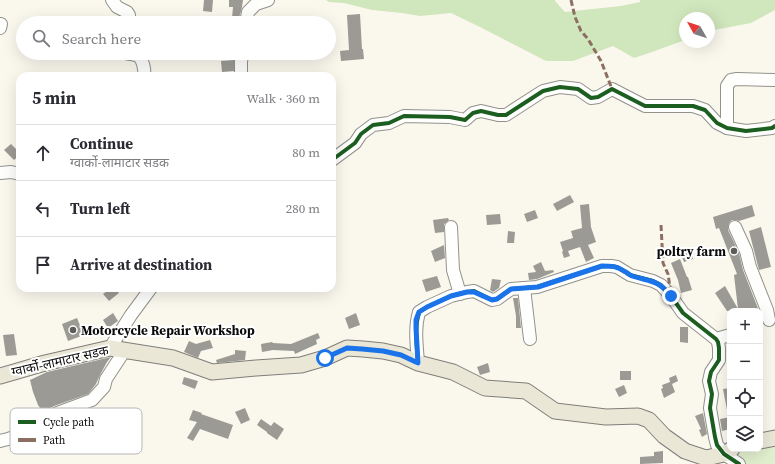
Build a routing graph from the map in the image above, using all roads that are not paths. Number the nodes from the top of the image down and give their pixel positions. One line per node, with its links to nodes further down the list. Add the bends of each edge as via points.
1 (112, 0): 3 (street)
2 (259, 1): 4 (street)
3 (129, 16)
4 (247, 16)
5 (141, 60): 7 (street)
6 (241, 60): 8 (street)
7 (144, 72)
8 (242, 72)
9 (775, 80): 11 (street, via 731,80 727,86)
10 (775, 126): 11 (street, via 746,131)
11 (727, 128): 12 (street, via 717,123 705,110 693,106 645,106 612,89 591,98 578,90 560,87 543,92 506,115 481,111 473,113 465,120 450,117 404,116 389,123 373,125)
12 (336, 157)
13 (0, 171): 14 (street)
14 (16, 173)
15 (451, 227): 19 (street, via 453,270)
16 (735, 227): 20 (street, via 767,310)
17 (524, 288): 19 (street, via 511,289 492,300 474,292); 22 (street); 23 (street, via 538,287 602,266 617,267 630,275 661,285 683,313)
18 (148, 292): 24 (street, via 131,315)
19 (460, 294): 25 (street, via 419,312 416,320)
20 (768, 322)
21 (727, 336): 23 (street)
22 (530, 339)
23 (716, 339): 32 (street, via 719,360 711,372 709,381 712,394 710,408 717,445)
24 (118, 349): 25 (main road, ग्वार्को-लामाटार सडक, via 173,358 212,372 302,365 347,348 383,351 401,355); 26 (main road, ग्वार्को-लामाटार सडक, via 45,363); 27 (street, via 104,387 92,400)
25 (418, 363): 33 (main road, ग्वार्को-लामाटार सडक, via 453,372 485,388 526,391 555,411 606,417 638,416 649,420 664,436 685,451 706,458)
26 (0, 376)
27 (70, 408)
28 (10, 438): 31 (street)
29 (775, 438): 30 (main road)
30 (763, 440)
31 (0, 441)
32 (727, 451)
33 (728, 452): 34 (street); 35 (street)
34 (707, 464)
35 (739, 464)

